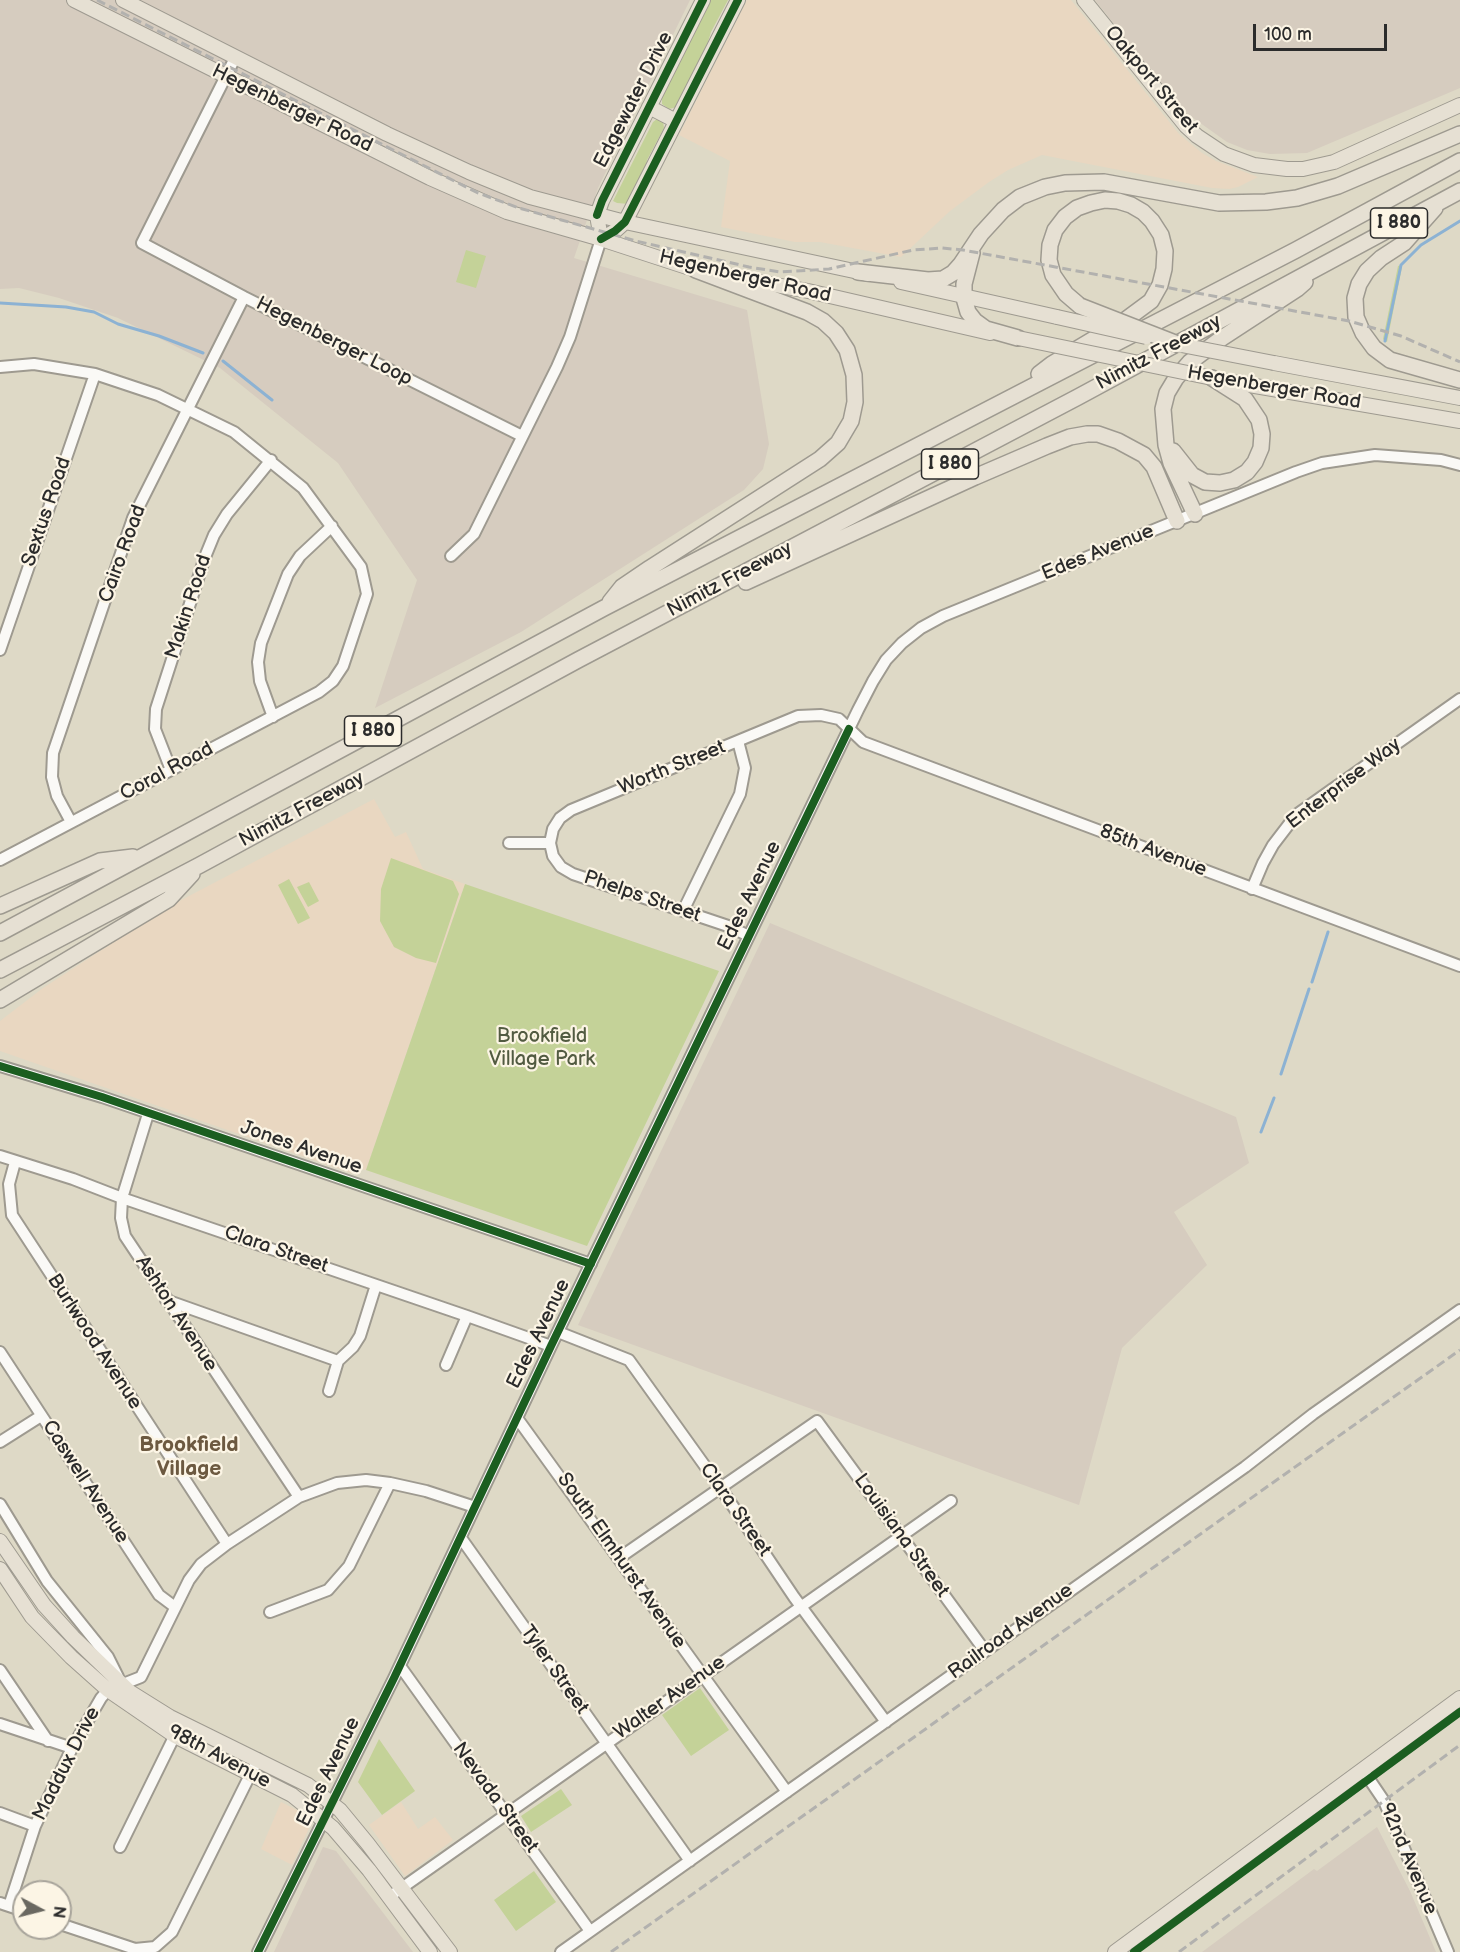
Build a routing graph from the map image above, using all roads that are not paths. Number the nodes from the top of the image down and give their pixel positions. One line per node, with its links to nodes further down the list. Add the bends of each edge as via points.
1 (74, 0): 7 (main road, Hegenberger Road)
2 (123, 0): 6 (main road, Hegenberger Road)
3 (703, 0): 9 (main road, Edgewater Drive)
4 (738, 0): 10 (main road)
5 (1084, 0): 8 (main road, Oakport Street, via 1186,126 1217,150 1254,165 1303,169 1334,162)
6 (235, 58): 7 (street, Hegenberger Loop); 15 (main road, Hegenberger Road, via 469,172 530,197)
7 (225, 77): 18 (main road, Hegenberger Road, via 479,201); 22 (street, Hegenberger Loop, via 142,243)
8 (1460, 105)
9 (649, 107): 10 (main road); 15 (main road, Edgewater Drive)
10 (676, 121): 16 (main road)
11 (1460, 134): 17 (highway, via 1338,186 1266,202 1219,203 1104,182 1045,187 1020,197)
12 (1460, 161): 30 (highway, Nimitz Freeway / I 880)
13 (1460, 191): 14 (highway, Nimitz Freeway / I 880)
14 (1441, 201): 19 (highway, Nimitz Freeway / I 880); 29 (highway, via 1404,243 1367,272 1355,298 1356,316 1374,348 1390,360)
15 (597, 215): 16 (main road, Hegenberger Road); 18 (main road)
16 (625, 222): 18 (main road); 21 (main road, Hegenberger Road)
17 (981, 234): 21 (highway, via 953,273 943,279); 23 (highway, via 968,267)
18 (601, 239): 20 (main road, Hegenberger Road); 35 (street, via 564,352)
19 (1322, 265): 34 (highway, via 1297,289 1190,362 1167,393); 44 (highway, Nimitz Freeway / I 880)
20 (696, 270): 24 (main road, Hegenberger Road); 42 (highway, via 807,312 836,333 848,350 854,375 851,421 838,443 820,459 622,587)
21 (858, 272): 23 (main road, Hegenberger Road)
22 (244, 297): 32 (street, Cairo Road); 35 (street, Hegenberger Loop)
23 (964, 297): 24 (highway, via 975,321 986,329); 25 (main road, Hegenberger Road, bridge)
24 (1018, 338): 28 (main road, Hegenberger Road, bridge)
25 (1180, 345): 30 (highway, bridge, via 1080,306 1053,275 1049,260 1055,230 1065,217 1091,203 1118,201 1143,212 1152,221 1165,251 1160,285 1151,301 1125,321 1052,364); 31 (main road, Hegenberger Road, bridge)
26 (0, 367): 27 (street, via 34,364)
27 (95, 374): 32 (street); 43 (street, Sextus Road)
28 (1212, 378): 33 (main road, Hegenberger Road); 34 (highway, via 1245,399 1259,420 1261,448 1247,472 1220,483 1205,482 1191,475 1174,453)
29 (1460, 380)
30 (1011, 397): 42 (highway, Nimitz Freeway / I 880)
31 (1460, 398)
32 (187, 408): 36 (street, via 234,432); 50 (street, Cairo Road, via 133,518 53,753 52,777)
33 (1460, 421)
34 (1163, 426): 38 (highway, via 1171,463)
35 (522, 436): 41 (street, via 474,534)
36 (271, 460): 40 (street, via 303,488); 49 (street, Makin Road, via 227,514 205,557 156,709 155,729)
37 (1460, 465): 38 (street, Edes Avenue, via 1403,456 1349,458 1296,472)
38 (1195, 514): 39 (street, Edes Avenue)
39 (1177, 521): 44 (highway, via 1154,467 1144,455 1098,434 1070,437); 47 (street, Edes Avenue, via 921,628 886,660)
40 (332, 526): 46 (street, via 300,556 288,574 261,643 260,681); 46 (street, Coral Road, via 361,567 367,594 343,666 333,681)
41 (451, 556)
42 (604, 608): 53 (highway, Nimitz Freeway / I 880)
43 (0, 650)
44 (578, 660): 55 (highway, Nimitz Freeway / I 880)
45 (1460, 699): 56 (street, Enterprise Way, via 1296,815 1273,845)
46 (273, 717): 49 (street, Coral Road)
47 (849, 729): 48 (street, Worth Street, via 839,719 810,714); 56 (street, 85th Avenue, via 863,742); 60 (street, Edes Avenue)
48 (738, 741): 52 (street, Worth Street, via 571,810 553,829); 58 (street, via 745,768 740,794)
49 (171, 770): 50 (street, Coral Road)
50 (71, 822): 54 (street, Coral Road)
51 (508, 843): 52 (street)
52 (550, 843): 58 (street, Phelps Street, via 561,867 573,874)
53 (142, 856): 57 (highway, via 100,861); 59 (highway, Nimitz Freeway / I 880)
54 (0, 860)
55 (200, 865): 62 (highway, Nimitz Freeway / I 880); 63 (highway, via 169,899)
56 (1252, 889): 61 (street, 85th Avenue)
57 (0, 906)
58 (683, 911): 60 (street, Phelps Street)
59 (0, 933)
60 (749, 936): 69 (street, Edes Avenue)
61 (1460, 966)
62 (0, 970)
63 (0, 1000)
64 (0, 1066): 65 (street, Jones Avenue)
65 (148, 1114): 68 (street, Ashton Avenue); 69 (street, Jones Avenue)
66 (0, 1156): 67 (street, Clara Street)
67 (15, 1162): 68 (street, Clara Street); 92 (street, Burlwood Avenue, via 9,1184 12,1215)
68 (122, 1198): 70 (street, Clara Street); 71 (street, Ashton Avenue, via 125,1236)
69 (591, 1264): 74 (street, Edes Avenue)
70 (376, 1285): 73 (street, Clara Street); 77 (street, via 360,1336)
71 (166, 1300): 77 (street); 85 (street, Ashton Avenue)
72 (1460, 1310): 98 (street, Railroad Avenue)
73 (467, 1316): 75 (street, Clara Street); 78 (street)
74 (558, 1332): 75 (street, Edes Avenue); 84 (street, Clara Street, via 628,1360)
75 (551, 1346): 81 (street, Edes Avenue)
76 (0, 1352): 80 (street, Caswell Avenue)
77 (338, 1361): 79 (street)
78 (446, 1365)
79 (329, 1392)
80 (41, 1416): 82 (street); 96 (street, Caswell Avenue, via 159,1595)
81 (517, 1418): 88 (street, Edes Avenue); 93 (street, South Elmhurst Avenue)
82 (0, 1442)
83 (390, 1483): 85 (street, Maddux Drive, via 338,1483); 88 (street, Maddux Drive); 97 (street, via 349,1566 328,1590)
84 (720, 1487): 89 (street, Louisiana Street, via 817,1421); 93 (street); 95 (street, Clara Street)
85 (298, 1497): 92 (street, Maddux Drive)
86 (951, 1501): 89 (street, Walter Avenue)
87 (0, 1504): 102 (street, 98th Avenue, via 47,1581 108,1657)
88 (475, 1507): 90 (street, Edes Avenue)
89 (901, 1535): 95 (street, Walter Avenue); 98 (street, Louisiana Street)
90 (461, 1538): 99 (street, Edes Avenue); 109 (street, Tyler Street)
91 (0, 1541): 102 (main road, 98th Avenue, via 44,1605)
92 (227, 1544): 96 (street, Maddux Drive, via 201,1564)
93 (620, 1558): 101 (street, South Elmhurst Avenue)
94 (0, 1569): 103 (main road, 98th Avenue, via 32,1617)
95 (802, 1606): 101 (street, Walter Avenue); 105 (street, Clara Street)
96 (175, 1607): 102 (street, Maddux Drive, via 141,1677)
97 (270, 1612)
98 (985, 1651): 105 (street, Railroad Avenue)
99 (400, 1666): 115 (street, Edes Avenue); 117 (street, Nevada Street)
100 (0, 1670): 108 (street)
101 (702, 1676): 109 (street, Walter Avenue); 114 (street, South Elmhurst Avenue)
102 (123, 1685): 103 (street, Maddux Drive); 107 (main road, 98th Avenue)
103 (108, 1690): 107 (main road, 98th Avenue); 110 (street, Maddux Drive)
104 (1460, 1698): 112 (main road)
105 (886, 1722): 114 (street, Railroad Avenue)
106 (0, 1724): 108 (street)
107 (178, 1729): 111 (main road, 98th Avenue); 113 (main road, 98th Avenue); 120 (street)
108 (48, 1741): 110 (street)
109 (606, 1743): 117 (street, Walter Avenue); 121 (street, Tyler Street)
110 (72, 1748): 119 (street, Maddux Drive)
111 (258, 1759): 113 (street); 115 (main road, 98th Avenue, via 309,1785)
112 (1363, 1770): 131 (main road); 132 (street, 92nd Avenue, via 1384,1801)
113 (250, 1773): 118 (main road, 98th Avenue, via 291,1795); 125 (street, via 172,1932 155,1947 135,1949)
114 (787, 1792): 121 (street, Railroad Avenue)
115 (332, 1803): 118 (street, Edes Avenue); 122 (main road, 98th Avenue)
116 (0, 1813): 119 (street)
117 (507, 1813): 122 (street, Walter Avenue); 126 (street, Nevada Street)
118 (324, 1821): 123 (main road, 98th Avenue, via 336,1830); 127 (street, Edes Avenue)
119 (35, 1826): 124 (street, Maddux Drive)
120 (120, 1847)
121 (690, 1861): 126 (street, Railroad Avenue)
122 (402, 1888): 123 (street, Walter Avenue); 129 (main road, 98th Avenue)
123 (389, 1898): 128 (main road, 98th Avenue)
124 (5, 1905)
125 (72, 1928)
126 (590, 1931): 130 (street, Railroad Avenue)
127 (258, 1952)
128 (430, 1952)
129 (450, 1952)
130 (561, 1952)
131 (1115, 1952)
132 (1448, 1952)

